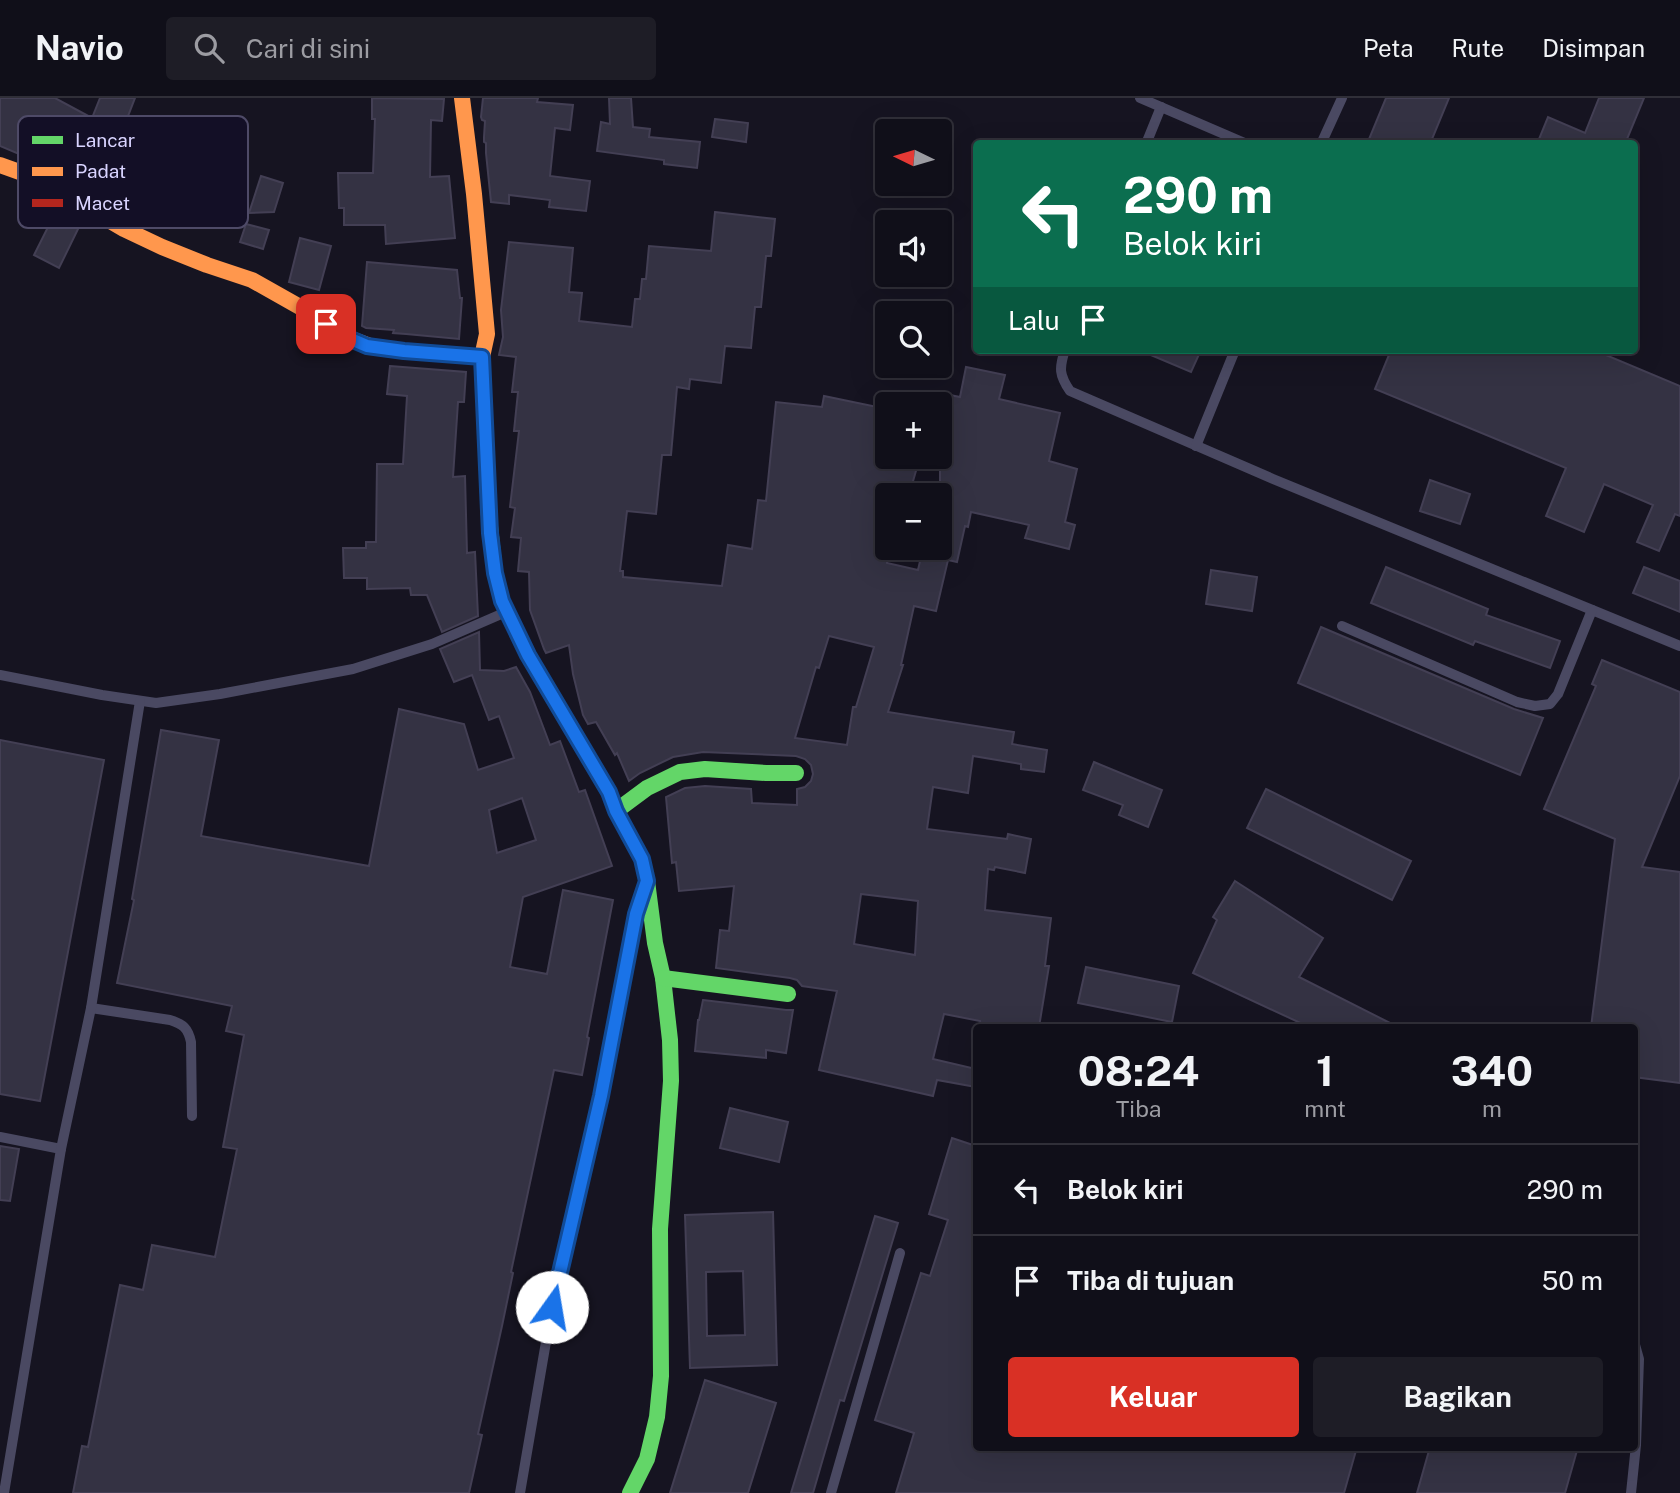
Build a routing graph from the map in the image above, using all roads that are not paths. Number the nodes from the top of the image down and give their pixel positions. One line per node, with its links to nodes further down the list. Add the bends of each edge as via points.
1 (462, 98): 13 (street, via 487,334)
2 (1140, 98): 4 (lane)
3 (1342, 98): 7 (lane)
4 (1161, 107): 5 (lane); 6 (lane)
5 (1148, 140)
6 (1238, 140)
7 (1323, 140)
8 (0, 165): 9 (street)
9 (18, 171)
10 (122, 228): 13 (street, via 252,279 367,346)
11 (1064, 354): 14 (lane, via 1061,378 1070,391)
12 (1233, 354): 14 (lane)
13 (482, 357): 16 (street, via 490,533 495,573)
14 (1196, 446): 15 (lane)
15 (1592, 610): 17 (lane, via 1558,694 1550,704 1535,706); 18 (lane)
16 (507, 612): 20 (lane, via 432,644 353,669 220,694); 22 (street)
17 (1342, 626)
18 (1680, 646)
19 (0, 675): 20 (lane)
20 (140, 701): 26 (lane)
21 (796, 773): 22 (street, via 680,772 647,788)
22 (616, 811): 23 (street, via 642,859)
23 (647, 881): 24 (street); 35 (lane, via 636,914 601,1096 552,1307)
24 (663, 978): 25 (street); 36 (street, via 671,1081 660,1229 661,1377 647,1459)
25 (788, 994)
26 (91, 1009): 27 (lane, via 170,1020 189,1030); 29 (lane)
27 (192, 1116)
28 (0, 1138): 29 (lane)
29 (61, 1149): 34 (lane)
30 (900, 1253): 37 (lane)
31 (1638, 1355): 32 (lane)
32 (1638, 1388)
33 (1636, 1451): 38 (lane)
34 (4, 1493)
35 (520, 1493)
36 (630, 1493)
37 (831, 1493)
38 (1632, 1493)

